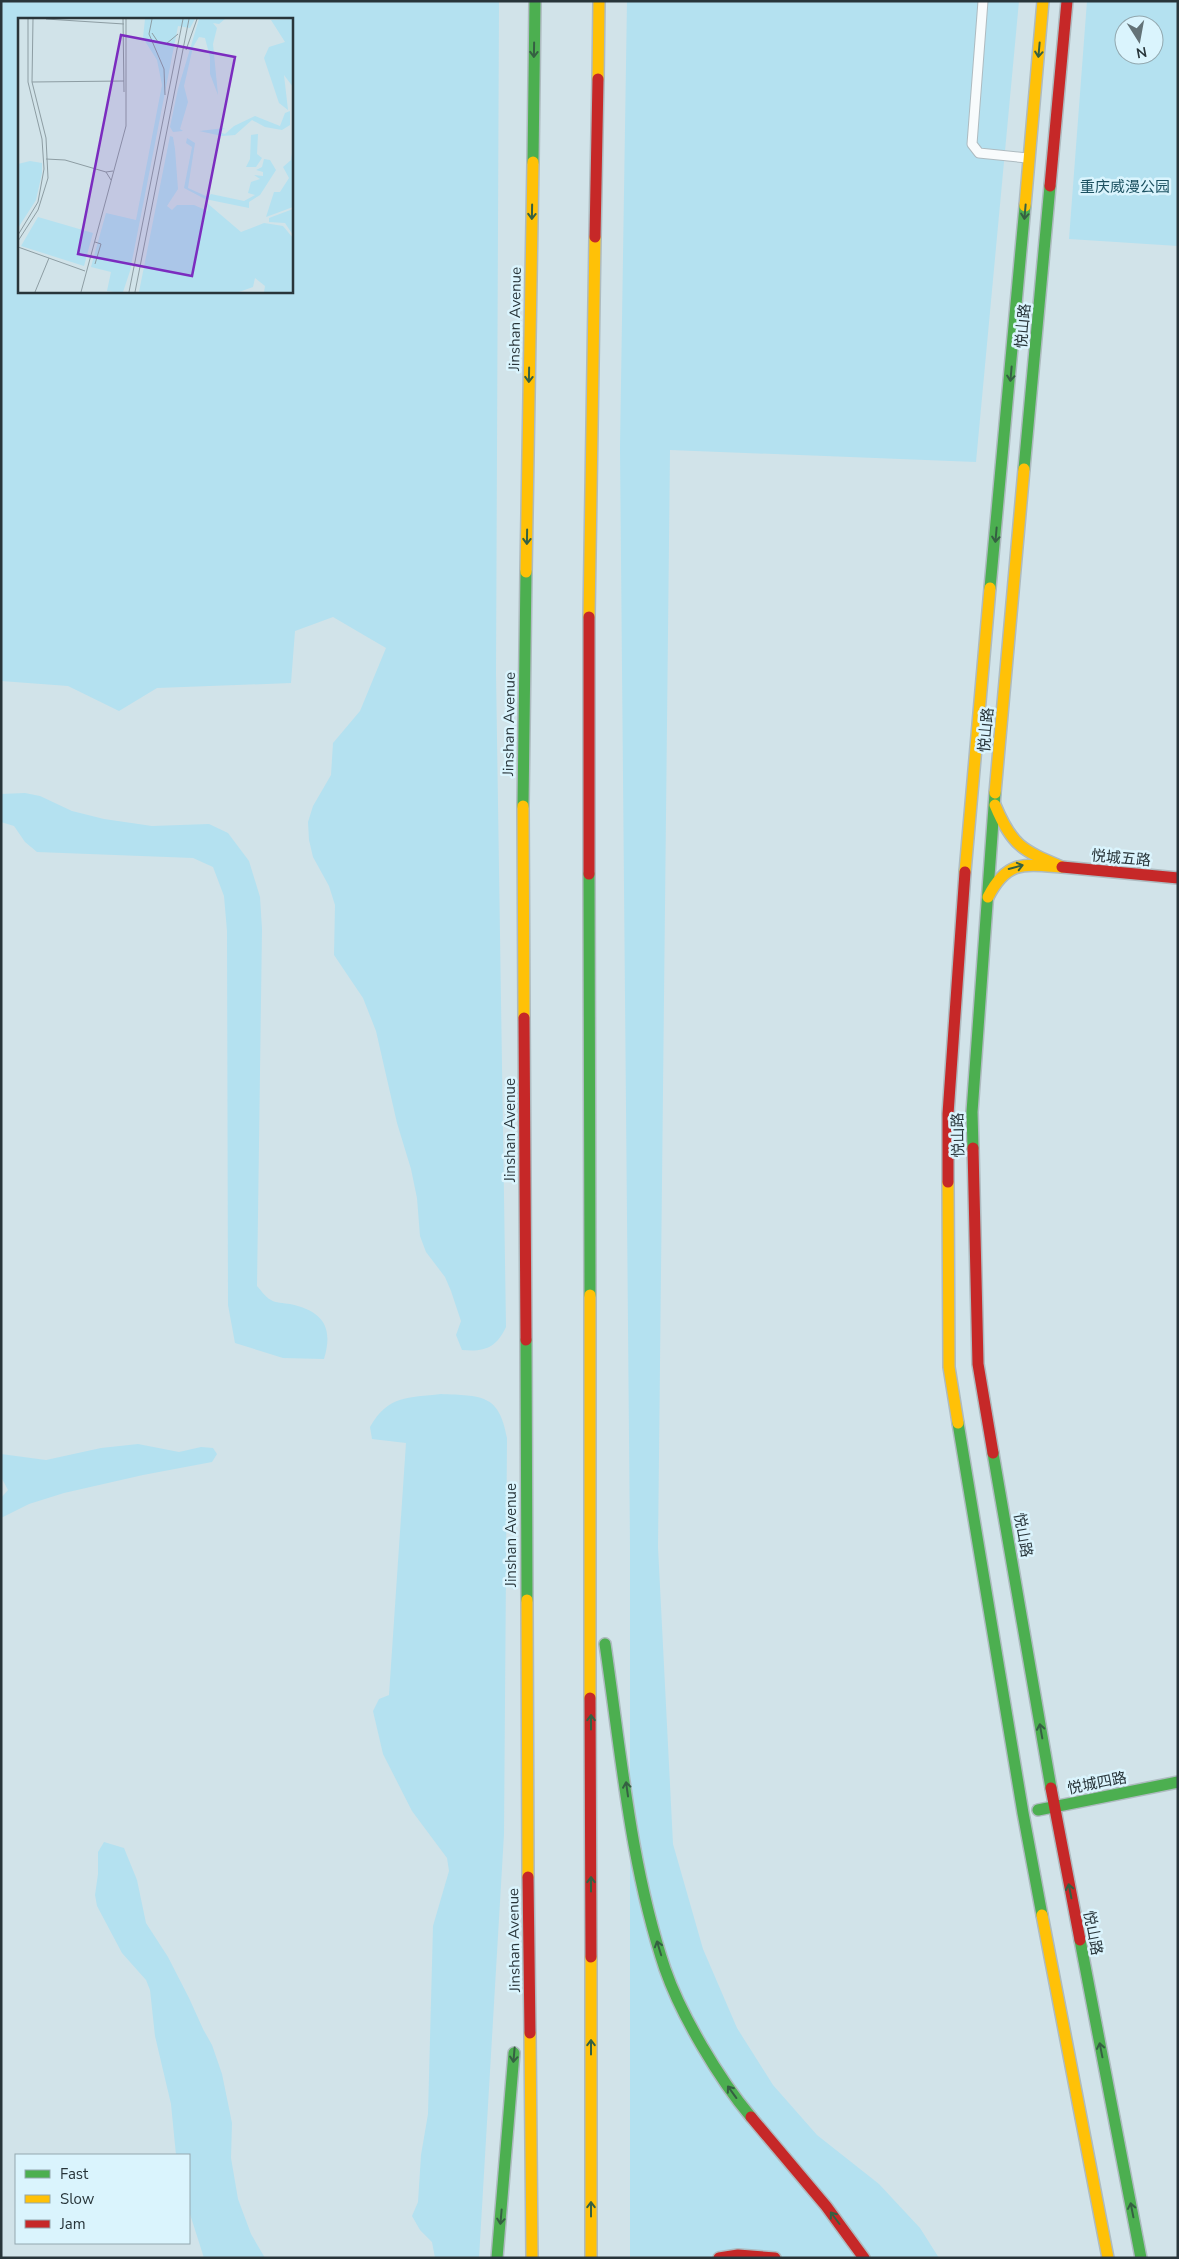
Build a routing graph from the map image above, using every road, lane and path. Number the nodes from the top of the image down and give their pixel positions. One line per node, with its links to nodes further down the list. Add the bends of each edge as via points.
1 (535, 1): 15 (main road, Jinshan Avenue, one-way to 15, via 523,790)
2 (600, 1): 11 (main road, via 589,602)
3 (983, 1): 6 (lane, via 972,144 978,153)
4 (1043, 1): 6 (main road, 悦山路, one-way to 6)
5 (1067, 1): 7 (main road, 悦山路)
6 (1030, 159): 14 (main road, 悦山路, one-way to 14, via 966,861 948,1114 949,1367)
7 (994, 802): 8 (main road, via 1006,832 1015,844); 10 (main road, 悦山路)
8 (1062, 868): 9 (main road, 悦城五路); 10 (main road, 悦城五路, one-way to 8, via 994,883 1011,867 1023,864)
9 (1178, 878)
10 (986, 902): 13 (main road, 悦山路, one-way to 10, via 978,1364 972,1112)
11 (591, 1555): 20 (main road, one-way to 11); 23 (main road, one-way to 11, via 721,2077 666,1972 635,1847)
12 (1178, 1782): 13 (main road, 悦城四路)
13 (1054, 1807): 14 (main road, 悦城四路); 25 (main road, 悦山路, one-way to 13)
14 (1023, 1813): 24 (main road, 悦山路)
15 (528, 1884): 16 (main road); 19 (main road, Jinshan Avenue)
16 (518, 2012)
17 (515, 2042): 18 (main road, one-way to 18)
18 (498, 2258)
19 (532, 2258)
20 (591, 2258)
21 (719, 2258): 22 (main road, via 738,2255)
22 (775, 2258)
23 (864, 2258)
24 (1108, 2258)
25 (1141, 2258)

